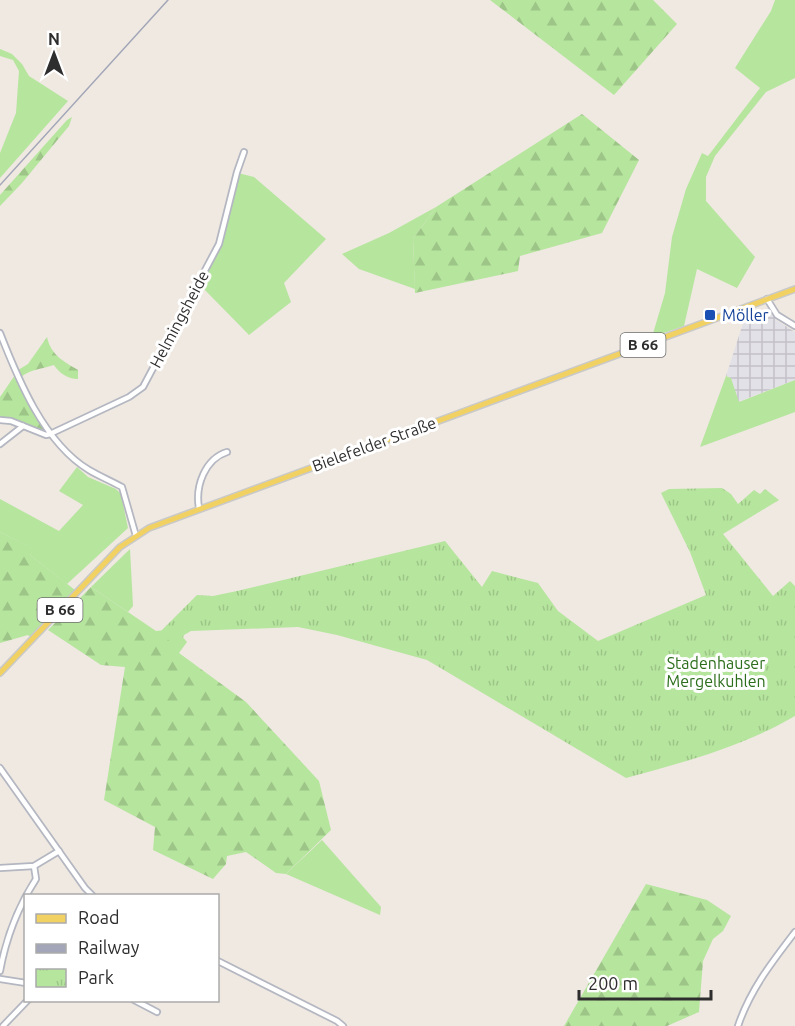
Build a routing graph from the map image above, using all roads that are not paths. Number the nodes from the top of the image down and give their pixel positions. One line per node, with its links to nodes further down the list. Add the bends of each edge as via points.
1 (244, 152): 8 (street, Helmingsheide, via 219,244 145,383 129,397)
2 (795, 289): 3 (main road, Bielefelder Straße / B 66)
3 (767, 299): 4 (street, via 777,315); 11 (main road, Bielefelder Straße / B 66)
4 (795, 326)
5 (0, 333): 8 (street, via 18,378)
6 (0, 420): 7 (street)
7 (23, 426): 8 (street); 9 (street)
8 (50, 434): 12 (street, via 87,469 122,487)
9 (0, 444)
10 (227, 452): 11 (street, via 218,455 199,481)
11 (199, 508): 12 (main road, Bielefelder Straße / B 66)
12 (136, 536): 13 (main road, Bielefelder Straße / B 66, via 120,547)
13 (0, 673)
14 (0, 768): 15 (street)
15 (59, 851): 16 (street); 19 (street)
16 (34, 866): 17 (street); 18 (street, via 36,879)
17 (0, 868)
18 (26, 894)
19 (90, 894)
20 (24, 898): 23 (street, via 12,925)
21 (795, 932): 31 (street, via 750,996)
22 (219, 962): 30 (street)
23 (0, 971)
24 (0, 979): 25 (street)
25 (24, 983)
26 (26, 1002): 29 (street)
27 (138, 1002): 28 (street)
28 (157, 1012)
29 (3, 1026)
30 (343, 1026)
31 (738, 1026)

